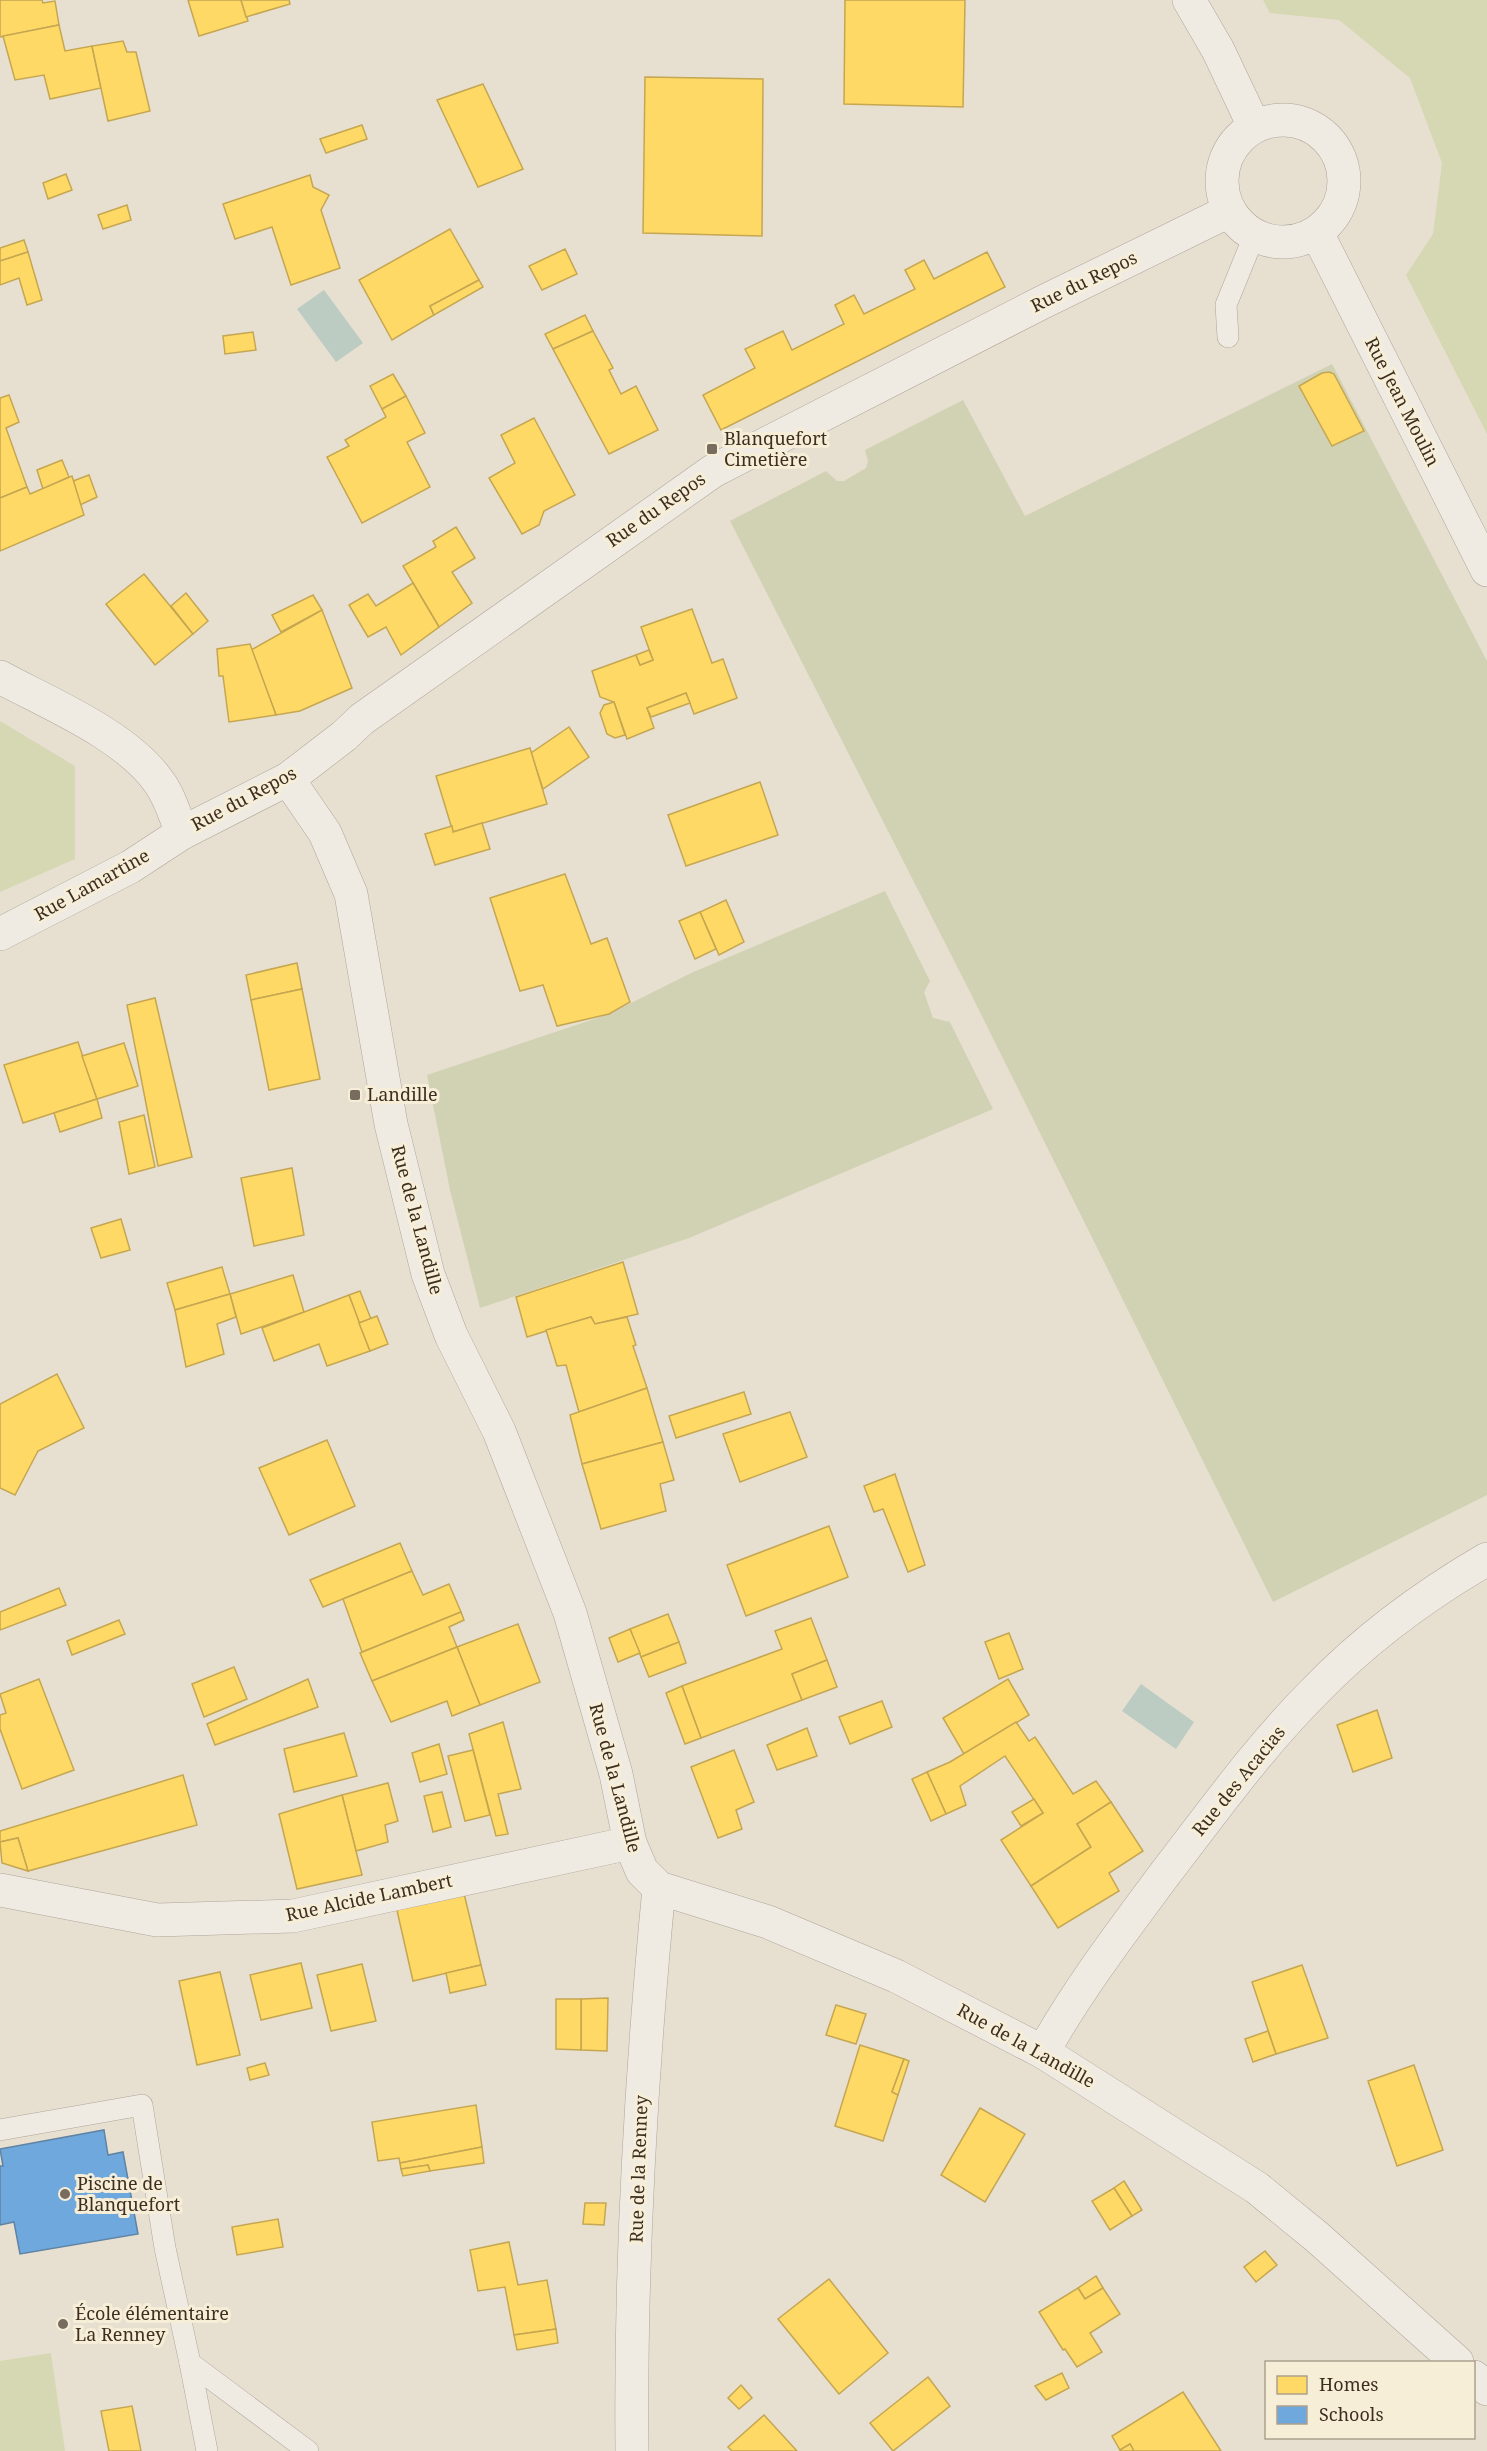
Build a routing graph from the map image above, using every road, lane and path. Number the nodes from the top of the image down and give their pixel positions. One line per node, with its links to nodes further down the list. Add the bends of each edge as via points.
1 (1189, 0): 2 (street)
2 (1254, 126): 3 (street, via 1227,154 1222,193); 4 (street, via 1274,120 1295,121 1314,128 1330,141 1345,180 1342,200 1332,219)
3 (1229, 212): 5 (street, via 1239,226); 9 (street, Rue du Repos, via 1041,303 713,471 362,719)
4 (1317, 233): 5 (street, via 1286,243); 7 (street, Rue Jean Moulin)
5 (1254, 236): 6 (lane, via 1226,305)
6 (1228, 337)
7 (1487, 570)
8 (0, 677): 10 (street, via 128,749 161,785)
9 (288, 779): 10 (street, Rue du Repos); 13 (street, Rue de la Landille, via 325,833 351,894 391,1124 428,1274 450,1335 499,1431 570,1613 616,1774)
10 (182, 832): 11 (street, Rue Lamartine, via 130,867)
11 (0, 934)
12 (1487, 1559): 16 (street, Rue des Acacias, via 1393,1622 1314,1691 1283,1725 1125,1928)
13 (630, 1843): 14 (street, Rue de la Landille, via 642,1871); 15 (street, Rue Alcide Lambert, via 293,1916 157,1920)
14 (659, 1888): 16 (street, Rue de la Landille, via 768,1922 896,1976); 24 (street, Rue de la Renney, via 644,2042 631,2370)
15 (0, 1890)
16 (1043, 2052): 18 (street, Rue de la Landille, via 1257,2188)
17 (0, 2130): 19 (lane, via 142,2105 165,2248)
18 (1456, 2361)
19 (190, 2363): 22 (lane); 23 (lane)
20 (1475, 2379): 21 (street)
21 (1487, 2389)
22 (207, 2451)
23 (308, 2451)
24 (632, 2451)

